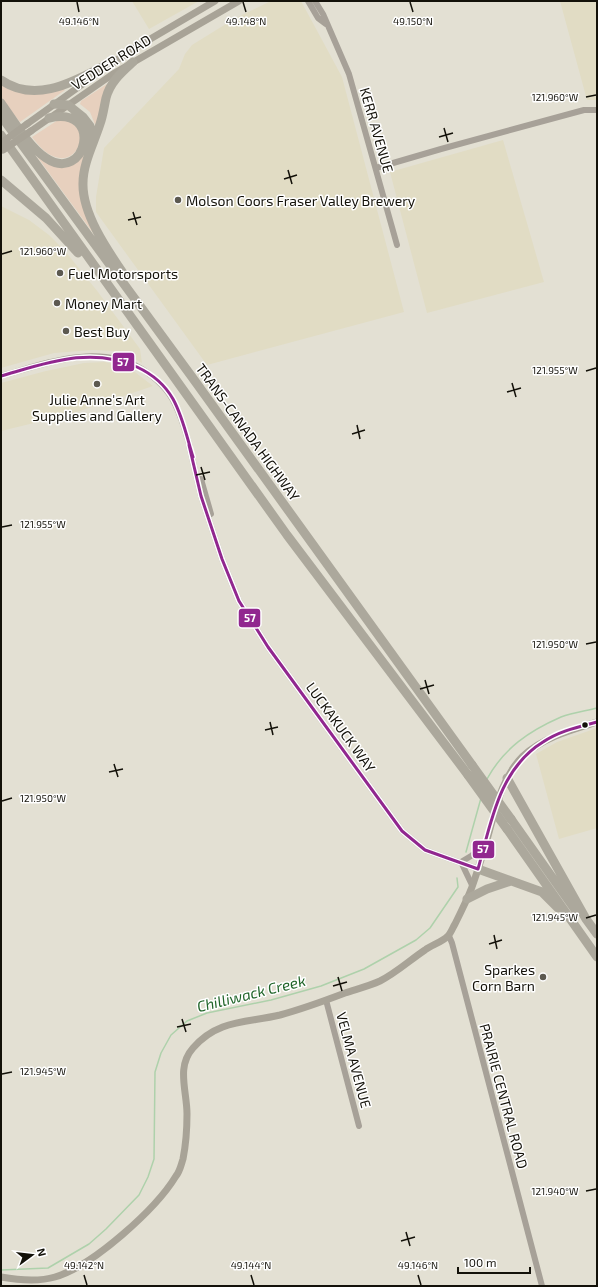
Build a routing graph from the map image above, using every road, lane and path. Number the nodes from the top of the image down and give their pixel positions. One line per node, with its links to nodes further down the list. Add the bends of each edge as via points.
1 (215, 1): 6 (main road, VEDDER ROAD)
2 (239, 1): 7 (main road, VEDDER ROAD)
3 (308, 1): 5 (street, KERR AVENUE, via 318,18)
4 (315, 1): 5 (street, KERR AVENUE)
5 (326, 24): 20 (street, KERR AVENUE, via 349,74)
6 (114, 61): 8 (highway, via 65,85 45,91 26,91); 10 (main road, VEDDER ROAD)
7 (133, 62): 11 (main road, VEDDER ROAD); 18 (highway, via 111,85)
8 (1, 80)
9 (1, 103): 14 (highway, via 36,149 46,158 59,163 73,160 81,152 84,142 80,125 64,116)
10 (54, 104): 11 (highway); 15 (main road, VEDDER ROAD)
11 (68, 105): 14 (main road, VEDDER ROAD); 18 (highway, via 90,126)
12 (596, 110): 20 (street, via 584,110)
13 (1, 116): 27 (highway, TRANS-CANADA HIGHWAY)
14 (49, 118): 15 (main road, VEDDER ROAD)
15 (29, 128): 17 (main road, VEDDER ROAD, bridge); 19 (main road, VEDDER ROAD, bridge)
16 (1, 135): 25 (highway, TRANS-CANADA HIGHWAY)
17 (1, 143)
18 (92, 147): 27 (highway, via 83,182 84,202 88,213 122,272)
19 (2, 151)
20 (376, 168): 24 (street, KERR AVENUE)
21 (1, 180): 23 (highway)
22 (1, 190): 23 (highway)
23 (27, 203): 25 (highway, via 46,218 72,246)
24 (397, 244)
25 (140, 330): 39 (highway, TRANS-CANADA HIGHWAY, bridge, via 287,535 468,775)
26 (1, 376): 31 (street, LUCKAKUCK WAY, via 61,360 102,356 127,362 160,382 181,417 201,496 222,560 239,601 268,647 402,831 425,850)
27 (192, 377): 38 (highway, TRANS-CANADA HIGHWAY, bridge)
28 (597, 722): 29 (main road, via 565,731 542,742 523,757)
29 (507, 778): 30 (main road); 36 (highway, via 586,919)
30 (486, 844): 31 (street); 32 (main road)
31 (461, 862): 32 (street, LUCKAKUCK WAY); 34 (street)
32 (478, 869): 33 (highway); 34 (main road)
33 (511, 881): 35 (highway); 39 (highway, via 542,892 558,908)
34 (472, 885): 35 (main road)
35 (467, 899): 37 (main road)
36 (597, 934)
37 (449, 936): 40 (main road, via 430,946 380,981); 43 (street, PRAIRIE CENTRAL ROAD)
38 (597, 939)
39 (597, 958)
40 (326, 1000): 41 (street, VELMA AVENUE); 42 (main road, via 278,1015 228,1024 201,1039 186,1059 183,1076 187,1113 182,1162 178,1174 160,1197 113,1242 71,1271 54,1278 33,1280)
41 (359, 1126)
42 (1, 1277)
43 (542, 1286)

